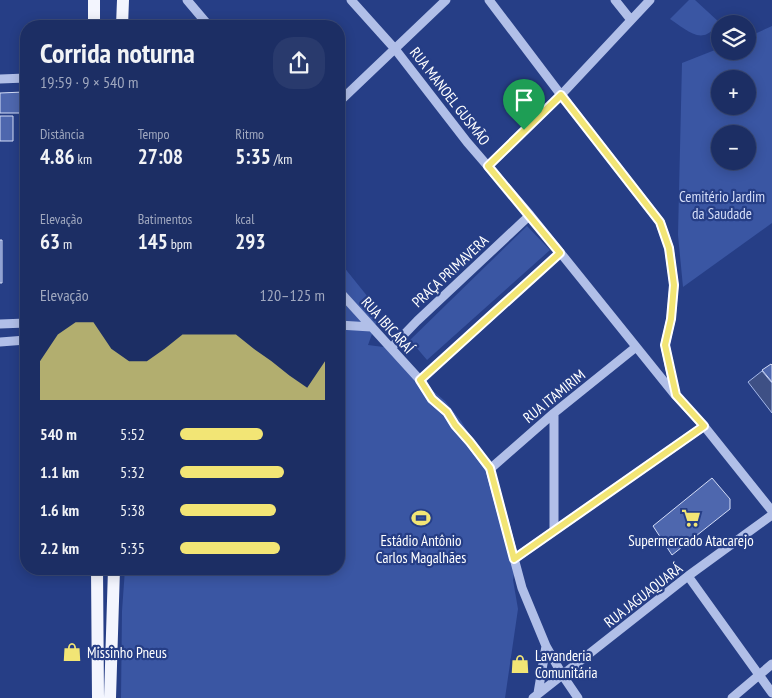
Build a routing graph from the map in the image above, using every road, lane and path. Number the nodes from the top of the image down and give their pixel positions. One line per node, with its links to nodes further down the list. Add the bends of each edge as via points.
1 (94, 0): 9 (main road)
2 (123, 0): 10 (main road)
3 (188, 0): 11 (street)
4 (352, 0): 13 (street, RUA MANOEL GUSMÃO)
5 (446, 0): 13 (street)
6 (489, 0): 16 (street)
7 (615, 0): 12 (street)
8 (644, 2): 12 (street)
9 (94, 20)
10 (122, 20)
11 (204, 20)
12 (631, 20): 16 (street)
13 (395, 49): 17 (street); 18 (street, RUA MANOEL GUSMÃO)
14 (20, 78): 15 (street)
15 (0, 79)
16 (561, 95): 18 (street); 31 (street, via 660,222 669,248 674,285 665,345)
17 (345, 96)
18 (488, 166): 19 (street, RUA MANOEL GUSMÃO)
19 (530, 214): 20 (street, RUA MANOEL GUSMÃO); 29 (street, PRAÇA PRIMAVERA)
20 (560, 253): 28 (street, RUA MANOEL GUSMÃO); 30 (street)
21 (345, 298): 25 (street, RUA IBICARAÍ)
22 (20, 323): 23 (street)
23 (0, 324)
24 (345, 325): 25 (street)
25 (371, 327): 29 (street, RUA IBICARAÍ)
26 (20, 340): 27 (street)
27 (0, 342)
28 (636, 347): 31 (street, RUA MANOEL GUSMÃO); 32 (street, RUA ITAMIRIM)
29 (391, 348): 30 (street, RUA IBICARAÍ)
30 (420, 380): 34 (street, RUA IBICARAÍ)
31 (676, 395): 33 (street, RUA MANOEL GUSMÃO)
32 (554, 413): 34 (street, RUA ITAMIRIM); 37 (street)
33 (704, 426): 35 (street, RUA MANOEL GUSMÃO); 37 (street)
34 (490, 468): 38 (street, RUA IBICARAÍ)
35 (772, 511)
36 (772, 515): 41 (street, RUA JAGUAQUARÁ)
37 (554, 530): 38 (street)
38 (514, 559): 42 (street, RUA IBICARAÍ, via 522,588)
39 (97, 575): 48 (main road)
40 (114, 575): 49 (main road)
41 (688, 576): 44 (street, RUA JAGUAQUARÁ); 45 (street)
42 (546, 646): 44 (street, RUA IBICARAÍ); 47 (street)
43 (772, 664): 45 (street)
44 (563, 676): 47 (street, RUA JAGUAQUARÁ); 50 (street, RUA IBICARAÍ)
45 (759, 676): 46 (street); 51 (street)
46 (772, 693)
47 (536, 696)
48 (98, 698)
49 (110, 698)
50 (578, 698)
51 (732, 698)

